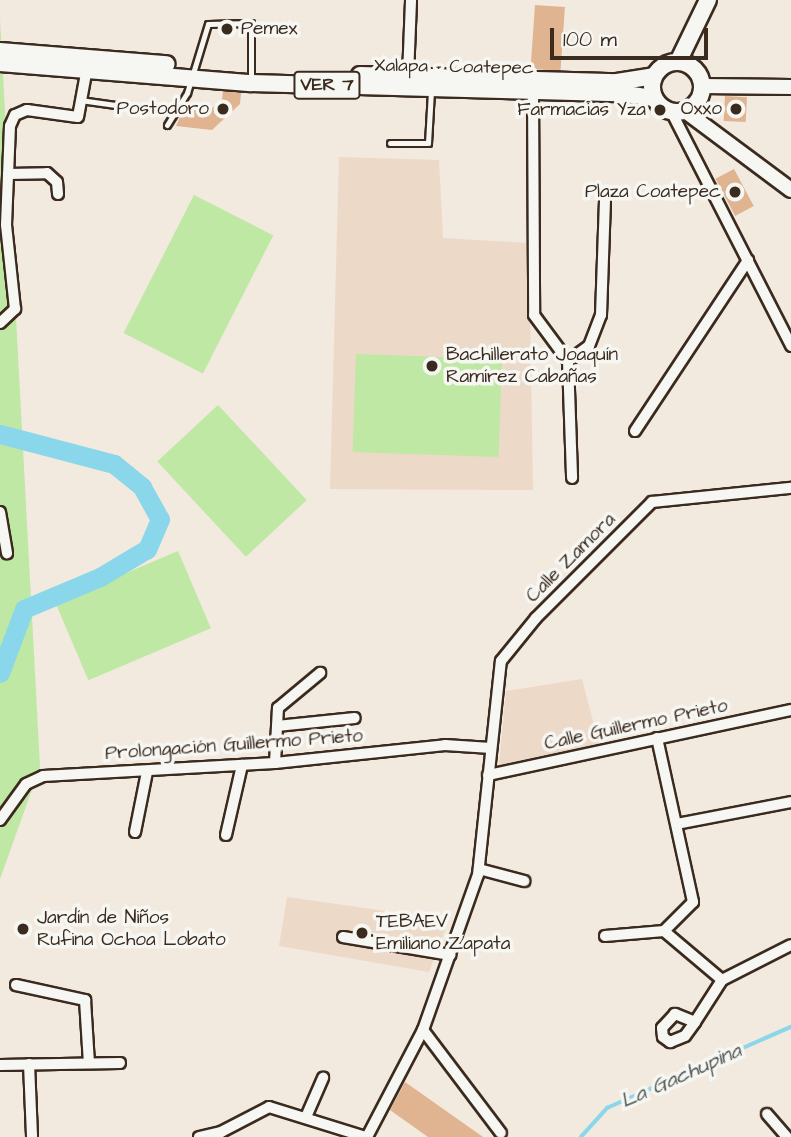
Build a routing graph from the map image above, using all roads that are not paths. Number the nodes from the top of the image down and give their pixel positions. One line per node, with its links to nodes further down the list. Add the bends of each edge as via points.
1 (411, 0): 8 (street)
2 (708, 0): 4 (main road)
3 (0, 51): 7 (main road, Xalapa - Coatepec / VER 7)
4 (678, 62): 9 (main road, via 663,65); 11 (main road, via 694,68)
5 (0, 64): 6 (main road, Xalapa - Coatepec / VER 7)
6 (87, 68): 7 (main road, Xalapa - Coatepec / VER 7); 16 (street)
7 (193, 72): 10 (main road, Xalapa - Coatepec / VER 7); 10 (lane, via 208,24 245,20 254,28); 19 (lane)
8 (408, 76): 9 (main road, Xalapa - Coatepec / VER 7, via 617,82); 10 (main road, Xalapa - Coatepec / VER 7)
9 (654, 76): 15 (main road)
10 (251, 78): 13 (main road, Xalapa - Coatepec / VER 7)
11 (702, 86): 12 (main road); 18 (main road, via 698,100)
12 (791, 86)
13 (431, 88): 14 (main road, Xalapa - Coatepec / VER 7); 20 (lane, via 428,143)
14 (533, 90): 15 (main road, Xalapa - Coatepec / VER 7); 28 (street, via 534,315)
15 (655, 98): 18 (main road)
16 (80, 100): 17 (lane); 21 (street, via 78,117 27,110 15,115 10,126)
17 (114, 105)
18 (678, 111): 22 (main road); 25 (street)
19 (167, 125)
20 (390, 143)
21 (8, 174): 23 (street, via 47,173 57,182); 26 (street, via 7,251 15,309)
22 (791, 190)
23 (58, 194)
24 (605, 200): 28 (street, via 601,315 589,346)
25 (748, 260): 27 (street); 29 (street)
26 (0, 323)
27 (791, 346)
28 (568, 361): 30 (street)
29 (635, 431)
30 (572, 478)
31 (791, 488): 39 (street, Calle Zamora, via 652,502 536,618 501,661)
32 (0, 512): 33 (street)
33 (7, 553)
34 (320, 673): 37 (street, via 278,708)
35 (791, 710): 38 (street, Calle Guillermo Prieto)
36 (355, 718): 37 (street)
37 (276, 726): 40 (street)
38 (657, 738): 43 (street, Calle Guillermo Prieto); 46 (street)
39 (491, 748): 40 (street, Prolongación Guillermo Prieto, via 446,745); 43 (street, Calle Zamora)
40 (275, 763): 41 (street, Prolongación Guillermo Prieto)
41 (242, 765): 42 (street, Prolongación Guillermo Prieto); 48 (street)
42 (147, 772): 45 (street, Prolongación Guillermo Prieto, via 37,777 26,784); 47 (street)
43 (488, 775): 49 (street, Calle Zamora)
44 (791, 802): 46 (street)
45 (0, 820)
46 (677, 824): 51 (street, via 693,902)
47 (135, 832)
48 (226, 835)
49 (479, 869): 50 (street); 55 (street, Calle Zamora)
50 (524, 881)
51 (664, 930): 52 (street); 56 (street)
52 (605, 936)
53 (343, 937): 55 (street)
54 (791, 945): 56 (street)
55 (450, 955): 59 (street, Calle Zamora)
56 (722, 980): 58 (street)
57 (16, 985): 60 (street, via 85,1000)
58 (695, 1022)
59 (423, 1030): 67 (street); 70 (street, Calle Zamora)
60 (89, 1063): 61 (street); 62 (street)
61 (120, 1063)
62 (29, 1064): 63 (street); 68 (street)
63 (0, 1065)
64 (323, 1078): 66 (street)
65 (767, 1114): 71 (street)
66 (306, 1117): 69 (street, via 270,1107 221,1132); 70 (street)
67 (501, 1133)
68 (32, 1137)
69 (199, 1137)
70 (366, 1137)
71 (787, 1137)

